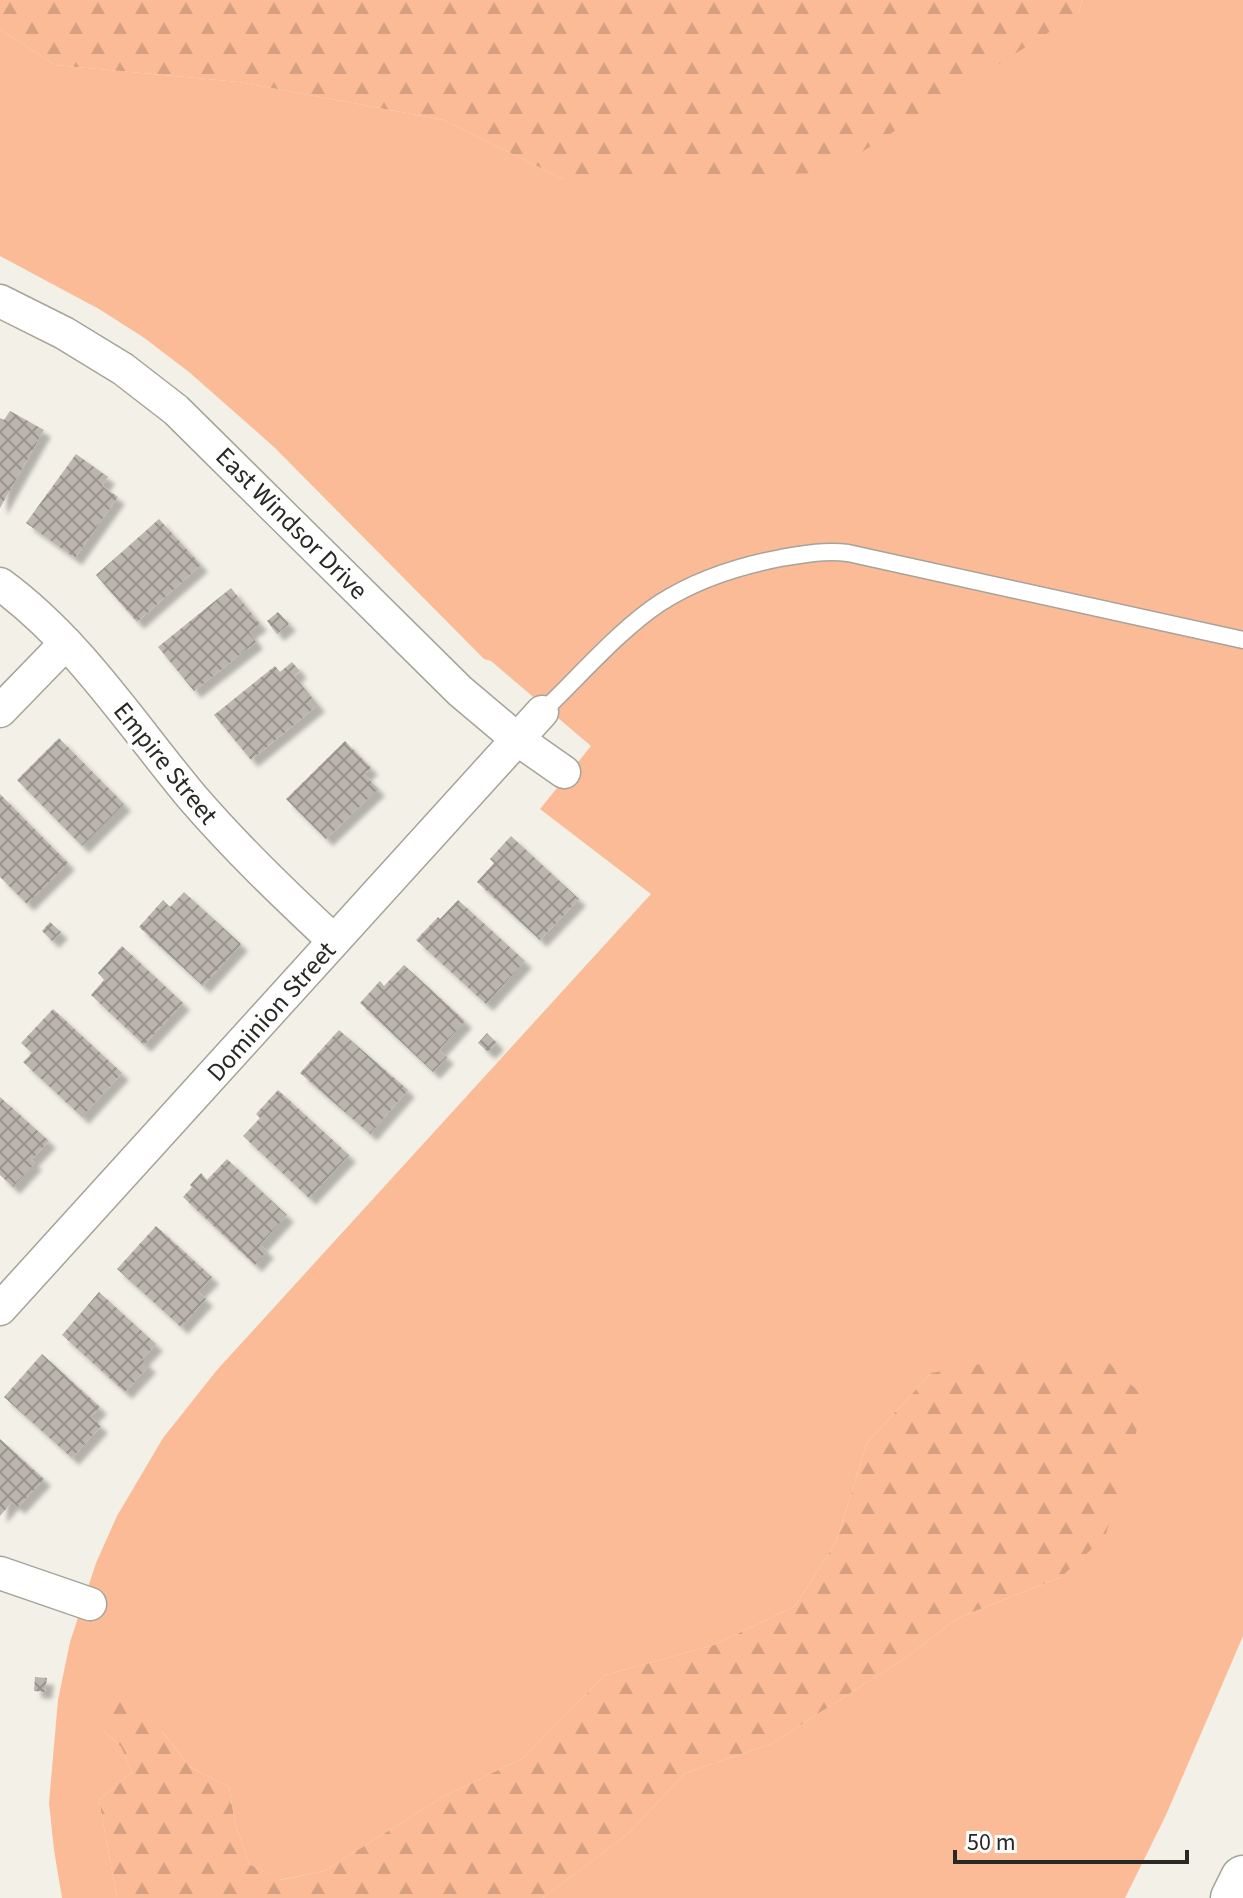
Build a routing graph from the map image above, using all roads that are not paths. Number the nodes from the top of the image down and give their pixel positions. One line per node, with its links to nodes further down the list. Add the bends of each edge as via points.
1 (0, 301): 7 (street, East Windsor Drive, via 123,369 176,410 460,691)
2 (0, 584): 4 (street, Empire Street)
3 (1243, 640): 6 (lane, via 848,553 820,552 758,562 677,593 635,623)
4 (66, 643): 5 (street); 9 (street, Empire Street, via 236,848)
5 (0, 711)
6 (542, 712): 7 (street, Dominion Street)
7 (517, 739): 8 (street, East Windsor Drive); 9 (street, Dominion Street)
8 (564, 772)
9 (333, 940): 10 (street, Dominion Street)
10 (0, 1309)
11 (0, 1573): 12 (street)
12 (90, 1604)
13 (1243, 1878): 14 (highway)
14 (1233, 1898)

